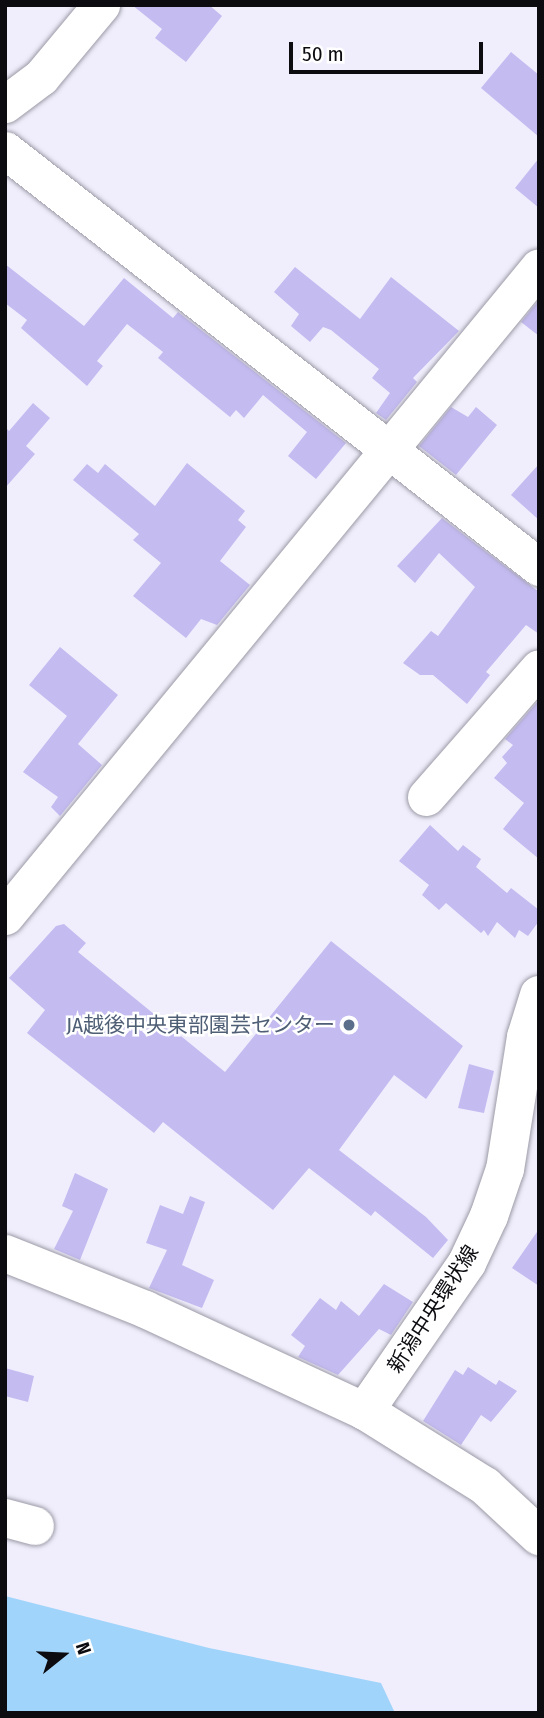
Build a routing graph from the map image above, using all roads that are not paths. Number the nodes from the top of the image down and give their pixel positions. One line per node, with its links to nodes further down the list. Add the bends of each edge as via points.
1 (101, 5): 2 (street, via 41,77)
2 (5, 104)
3 (5, 150): 5 (street)
4 (539, 267): 5 (street)
5 (389, 449): 6 (street); 9 (street)
6 (539, 567)
7 (539, 667): 8 (street)
8 (426, 797)
9 (5, 916)
10 (539, 995): 12 (main road, 新潟中央環状線, via 526,1037 505,1169 488,1216 467,1264)
11 (5, 1253): 12 (street, via 145,1309)
12 (365, 1411): 13 (main road, via 485,1486)
13 (539, 1536)

